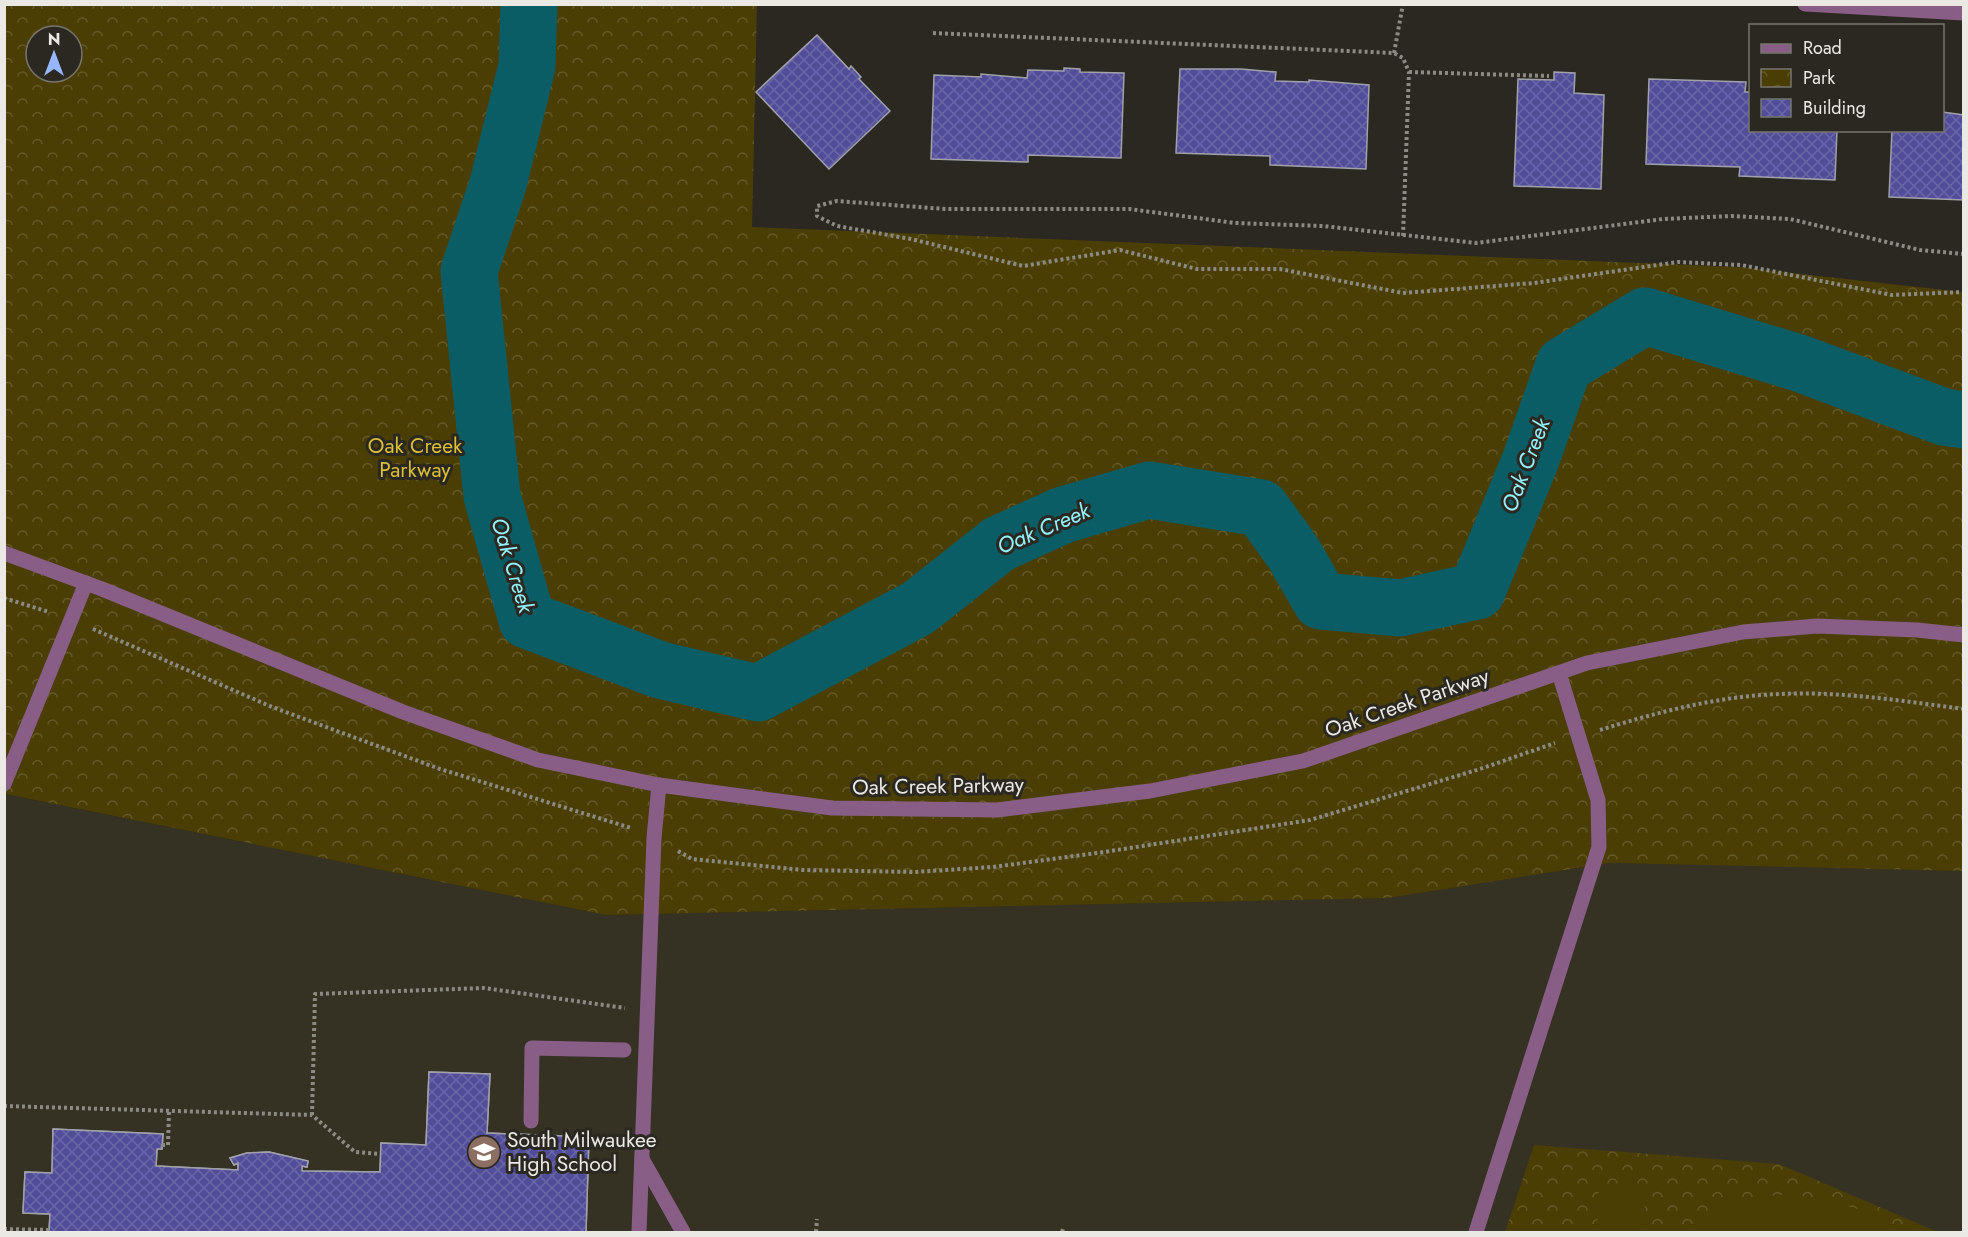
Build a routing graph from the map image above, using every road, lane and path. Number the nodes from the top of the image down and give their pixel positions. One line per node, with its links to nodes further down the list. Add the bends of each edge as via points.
1 (1403, 4): 5 (path)
2 (1805, 4): 3 (street)
3 (1964, 13)
4 (933, 33): 5 (path)
5 (1394, 53): 6 (path, via 1403,58)
6 (1409, 72): 7 (path); 8 (path)
7 (1549, 76)
8 (1403, 236): 9 (path, via 1476,243 1663,219 1731,216 1790,219 1920,250); 10 (path, via 1323,226 1235,223 1129,209 945,209 837,201 817,206 817,216 837,226 1023,266 1120,250 1197,269 1280,269 1403,293 1533,283 1678,262 1741,265 1892,295)
9 (1964, 254)
10 (1964, 292)
11 (4, 553): 12 (street, Oak Creek Parkway)
12 (86, 582): 14 (street); 20 (street, Oak Creek Parkway, via 403,712 504,748 538,760)
13 (4, 598): 14 (path)
14 (72, 619): 19 (street); 21 (path, via 272,707 440,769)
15 (1964, 635): 16 (street, Oak Creek Parkway, via 1817,626 1743,632 1587,663)
16 (1559, 673): 18 (street); 20 (street, Oak Creek Parkway, via 1303,761 1127,794 998,810 832,808)
17 (1964, 709): 18 (path, via 1864,697 1781,694 1673,710)
18 (1580, 735): 21 (path, via 1310,820 993,867 914,872 803,870 692,859); 38 (street, via 1598,800 1599,847)
19 (4, 784)
20 (659, 785): 21 (street)
21 (654, 838): 30 (street)
22 (625, 1008): 26 (path, via 484,988 315,994)
23 (624, 1050): 27 (street, via 532,1048)
24 (4, 1106): 25 (path)
25 (169, 1111): 26 (path); 28 (path, via 168,1145)
26 (312, 1115): 29 (path, via 355,1152)
27 (531, 1121)
28 (162, 1145)
29 (380, 1154)
30 (642, 1159): 35 (street); 36 (street)
31 (817, 1219): 37 (path)
32 (4, 1229): 34 (path)
33 (49, 1230): 34 (path)
34 (24, 1231)
35 (639, 1233)
36 (683, 1233)
37 (816, 1233)
38 (1476, 1233)

